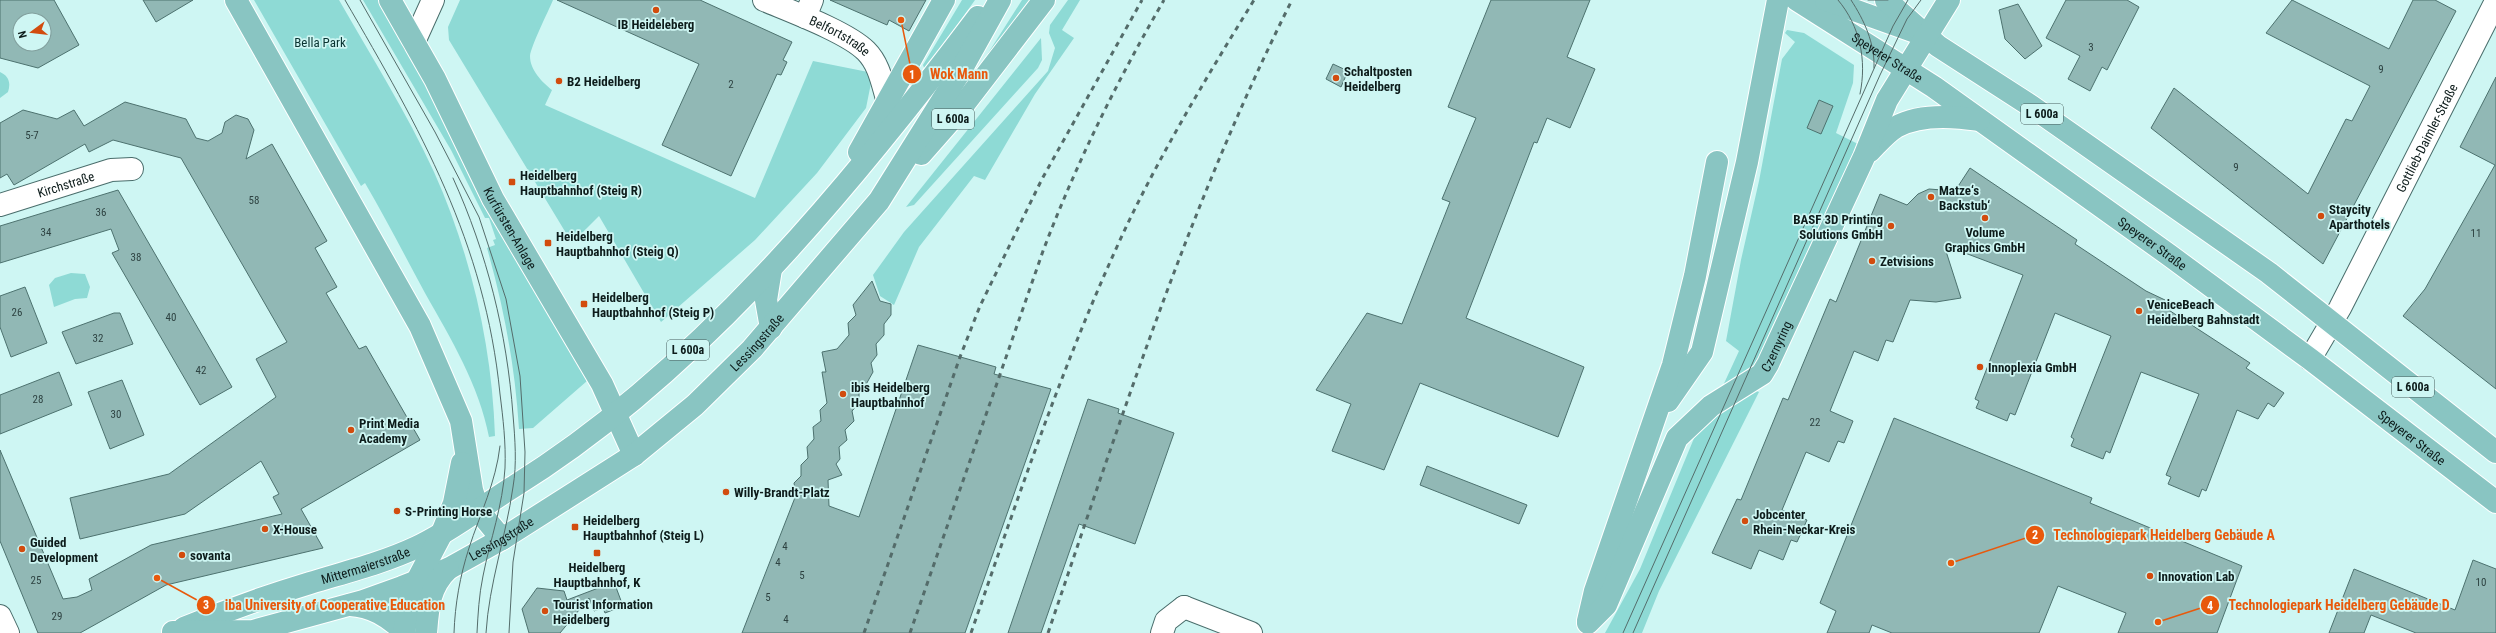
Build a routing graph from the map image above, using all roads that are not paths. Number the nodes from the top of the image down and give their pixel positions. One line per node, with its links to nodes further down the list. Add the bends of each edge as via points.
1 (236, 0): 33 (main road, via 420,326 455,404)
2 (390, 0): 17 (main road, Kurfürsten-Anlage)
3 (433, 0): 17 (street)
4 (764, 0): 15 (street, Belfortstraße)
5 (944, 0): 19 (main road, L 600a)
6 (991, 0): 24 (main road, via 894,126)
7 (1000, 0): 25 (main road, Lessingstraße, via 960,72)
8 (1044, 0): 25 (main road, L 600a, via 958,112)
9 (1778, 0): 32 (main road, Czernyring, via 1748,162 1702,352)
10 (1797, 0): 18 (main road, Speyerer Straße)
11 (1826, 0): 16 (main road)
12 (1886, 0): 16 (main road, L 600a)
13 (1949, 0): 16 (main road, Czernyring)
14 (2496, 1): 28 (street, Gottlieb-Daimler-Straße)
15 (808, 8): 19 (street, Belfortstraße, via 866,51 878,68)
16 (1926, 36): 18 (main road, Czernyring); 28 (main road, L 600a, via 2233,246)
17 (414, 42): 31 (main road, Kurfürsten-Anlage, via 442,92 493,199 593,369)
18 (1906, 69): 20 (main road, Speyerer Straße); 21 (main road, Czernyring, via 1887,100)
19 (887, 99): 24 (main road, L 600a)
20 (1982, 121): 21 (main road, via 1936,117 1896,127); 30 (main road, Speyerer Straße)
21 (1864, 157): 45 (main road, Czernyring, via 1768,364 1762,374 1711,406 1677,438 1606,605)
22 (1717, 162): 32 (main road, Czernyring, via 1693,283 1673,365)
23 (132, 169): 26 (street, Kirchstraße, via 111,170)
24 (838, 191): 27 (main road, L 600a)
25 (880, 201): 29 (main road, Lessingstraße / L 600a)
26 (0, 205)
27 (764, 276): 29 (main road); 31 (main road, L 600a, via 663,374)
28 (2331, 322): 30 (street, Gottlieb-Daimler-Straße); 34 (main road, L 600a)
29 (771, 328): 35 (main road, Lessingstraße / L 600a, via 695,405)
30 (2310, 359): 36 (main road, Speyerer Straße)
31 (616, 414): 35 (main road, Kurfürsten-Anlage); 37 (main road, L 600a)
32 (1654, 422): 45 (main road, Czernyring, via 1595,591)
33 (466, 446): 37 (main road, via 472,490); 38 (main road, via 454,503)
34 (2496, 452)
35 (634, 455): 39 (main road, Lessingstraße / L 600a)
36 (2496, 502)
37 (478, 510): 38 (main road, L 600a); 39 (main road)
38 (442, 533): 41 (main road); 46 (main road, Mittermaierstraße / L 600a, via 400,554 244,603)
39 (502, 539): 40 (main road, Lessingstraße / L 600a)
40 (448, 568): 41 (main road, Lessingstraße / L 600a); 49 (main road, via 434,585)
41 (414, 583): 42 (main road, Mittermaierstraße / L 600a); 47 (main road)
42 (347, 605): 46 (main road, Mittermaierstraße / L 600a, via 253,631); 47 (main road, via 369,608 383,615)
43 (1184, 607): 50 (street, via 1166,621); 51 (street); 52 (street)
44 (0, 616): 48 (street)
45 (1586, 628)
46 (171, 632)
47 (404, 632)
48 (8, 633)
49 (426, 633)
50 (1162, 633)
51 (1175, 633)
52 (1252, 633)

